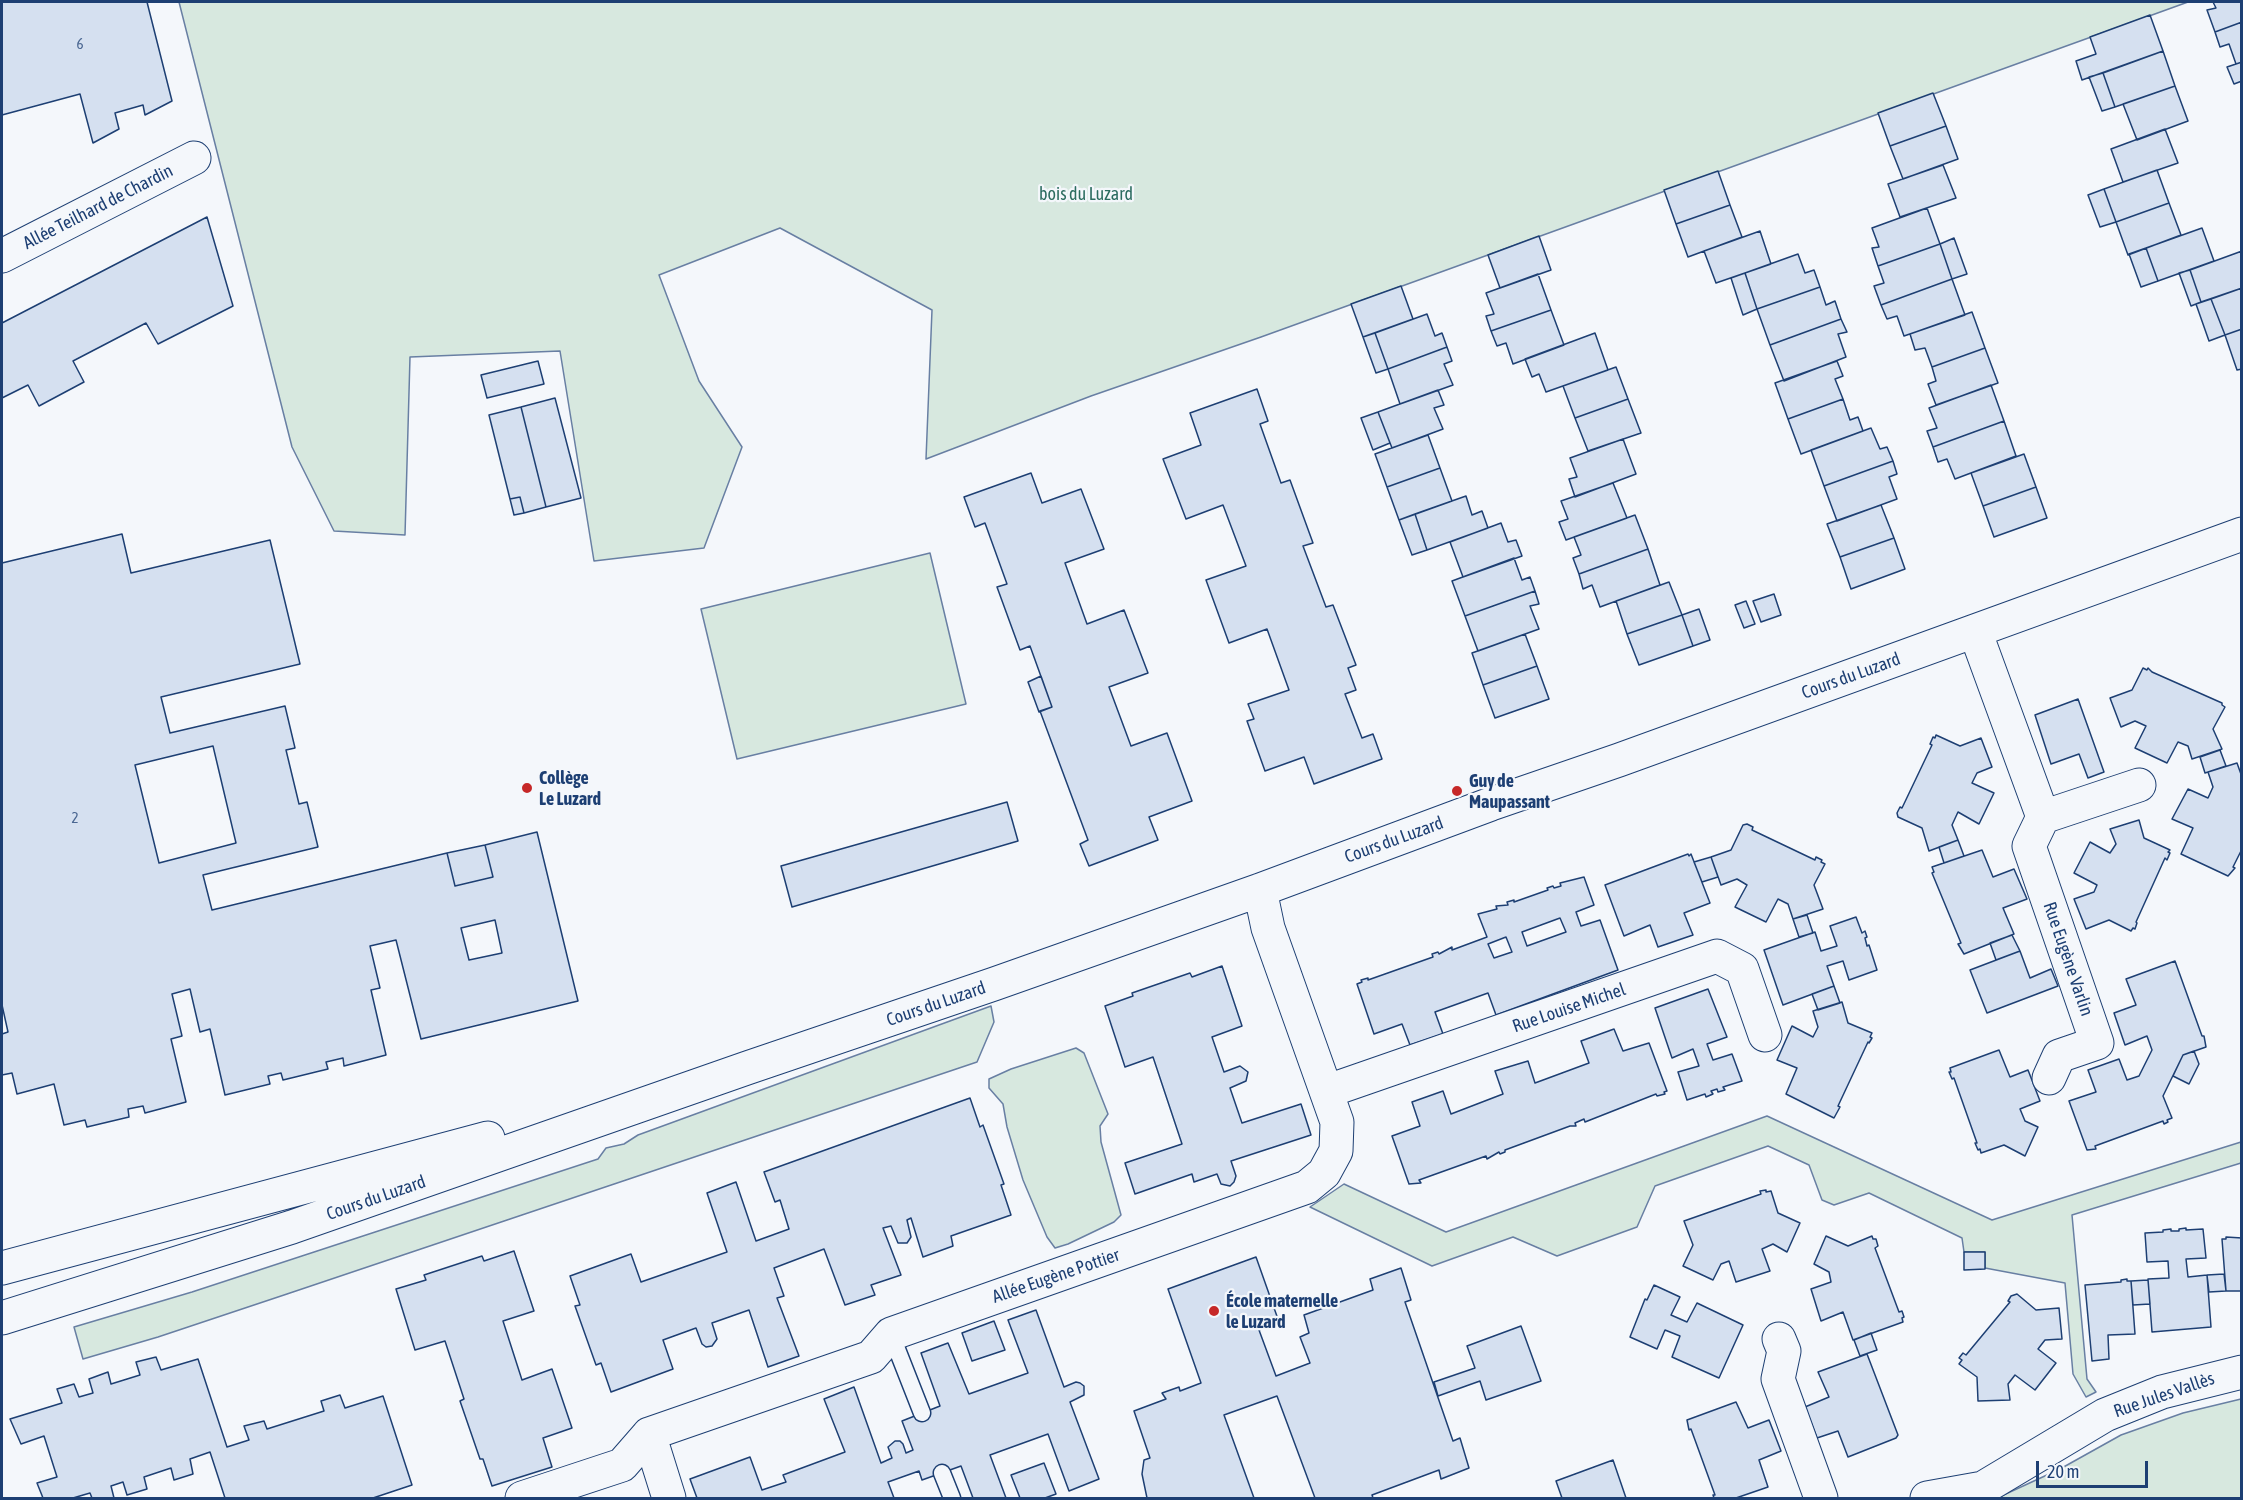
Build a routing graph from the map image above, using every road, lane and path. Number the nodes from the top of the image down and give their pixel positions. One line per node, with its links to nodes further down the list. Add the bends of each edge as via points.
1 (194, 158): 2 (street, Allée Teilhard de Chardin)
2 (2, 256)
3 (2241, 534): 4 (street, Cours du Luzard)
4 (1975, 631): 6 (street); 7 (street, Cours du Luzard)
5 (2139, 785): 6 (street)
6 (2043, 817): 10 (street, Rue Eugène Varlin, via 2029,846 2097,1043 2059,1056)
7 (1260, 890): 9 (street, Cours du Luzard); 11 (street, Allée Eugène Pottier, via 1268,928)
8 (1765, 1035): 11 (street, Rue Louise Michel, via 1742,969 1718,956)
9 (747, 1068): 12 (street, Cours du Luzard); 13 (street, Cours du Luzard, via 292,1227)
10 (2049, 1078)
11 (1328, 1091): 14 (street, Allée Eugène Pottier, via 1337,1122 1336,1151 1324,1173 1307,1187)
12 (2, 1268)
13 (2, 1318)
14 (891, 1334): 17 (lane); 18 (street, Allée Eugène Pottier, via 871,1357)
15 (1779, 1339): 23 (street, via 1784,1351 1778,1379)
16 (2241, 1372): 24 (street, Rue Jules Vallès, via 2162,1392 2105,1415 1983,1488)
17 (922, 1413)
18 (649, 1434): 20 (street, Allée Eugène Pottier, via 622,1465); 21 (street)
19 (942, 1473): 22 (lane)
20 (522, 1498)
21 (669, 1498)
22 (952, 1498)
23 (1821, 1498)
24 (1927, 1498)

